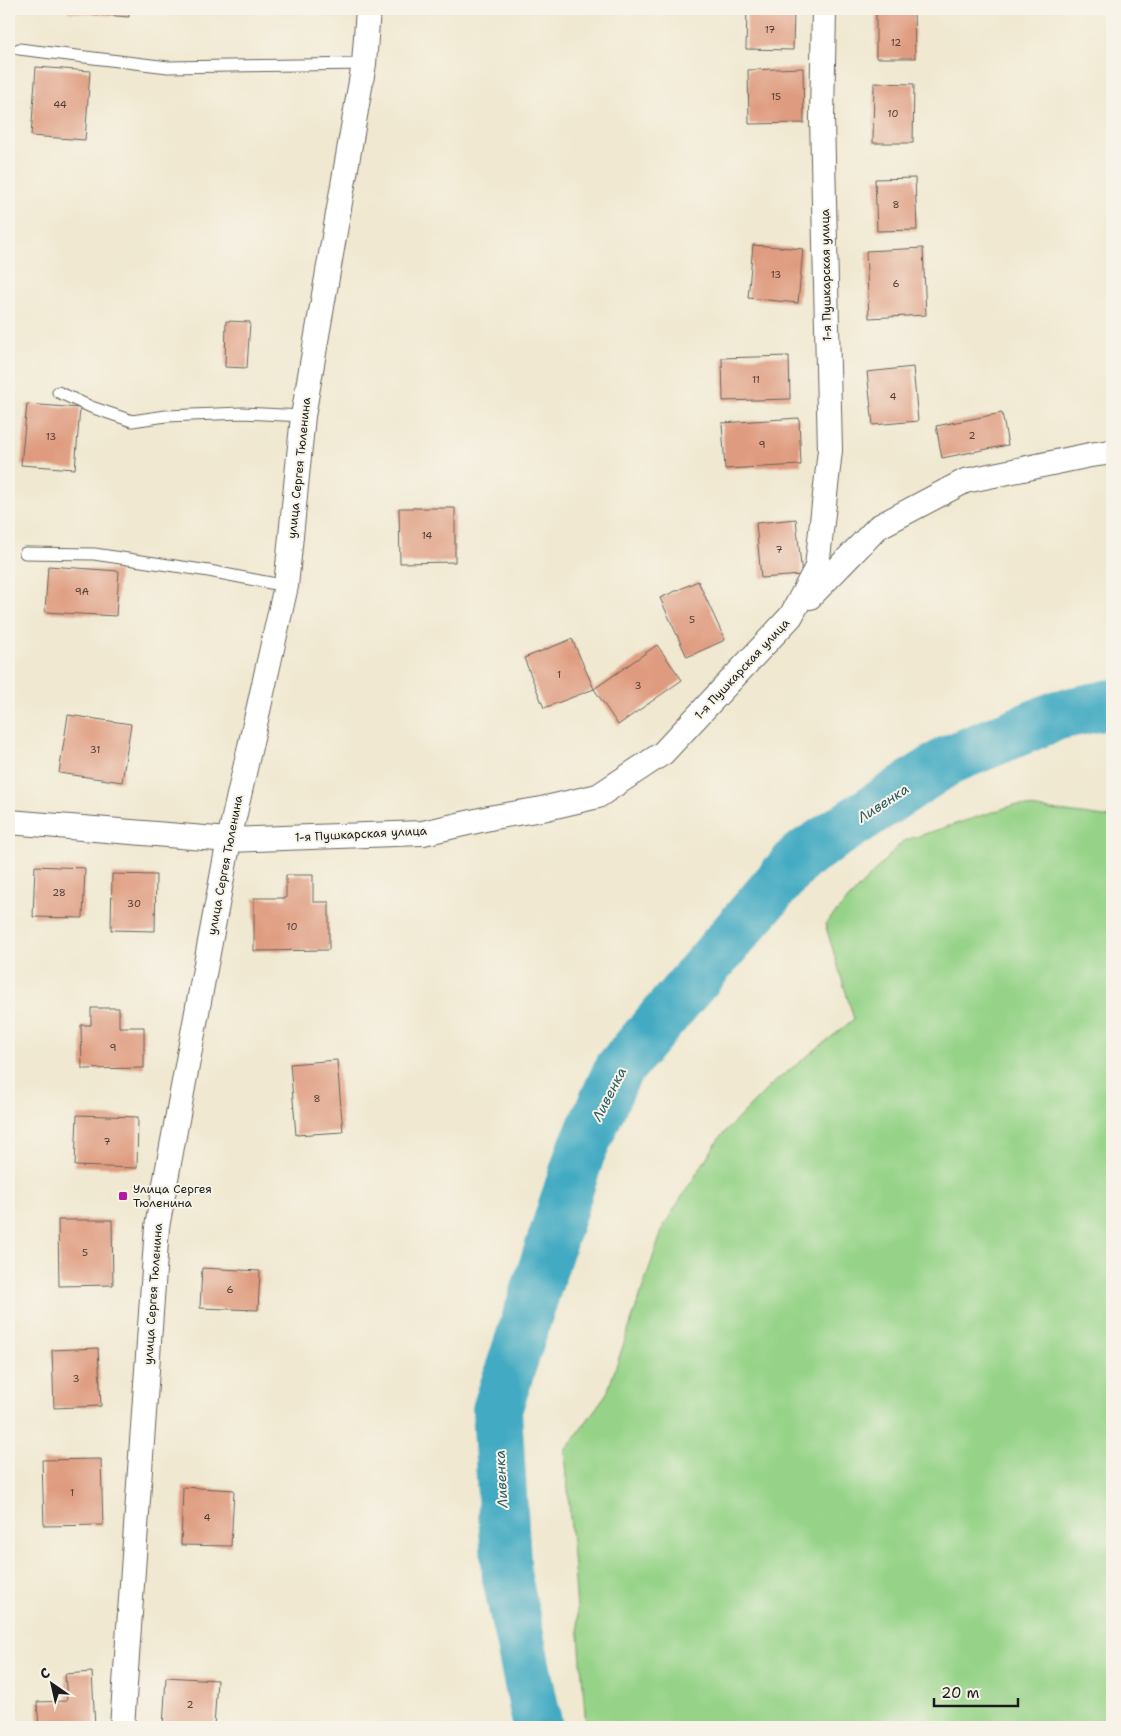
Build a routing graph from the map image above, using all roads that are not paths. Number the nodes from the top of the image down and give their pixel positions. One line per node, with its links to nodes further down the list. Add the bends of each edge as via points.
1 (368, 9): 4 (street, улица Сергея Тюленина)
2 (824, 9): 10 (street, 1-я Пушкарская улица, via 822,118 830,450 817,567)
3 (18, 49): 4 (lane, via 168,67)
4 (364, 64): 6 (street, улица Сергея Тюленина)
5 (58, 392): 6 (lane, via 132,421 166,416 233,414)
6 (303, 416): 9 (street, улица Сергея Тюленина)
7 (1112, 452): 10 (street, via 965,481 878,526)
8 (26, 553): 9 (lane, via 94,554)
9 (286, 586): 12 (street, улица Сергея Тюленина)
10 (791, 616): 12 (street, 1-я Пушкарская улица, via 663,753 598,796 423,833)
11 (9, 822): 12 (street, 1-я Пушкарская улица)
12 (229, 840): 13 (street, улица Сергея Тюленина, via 157,1227)
13 (122, 1727)

